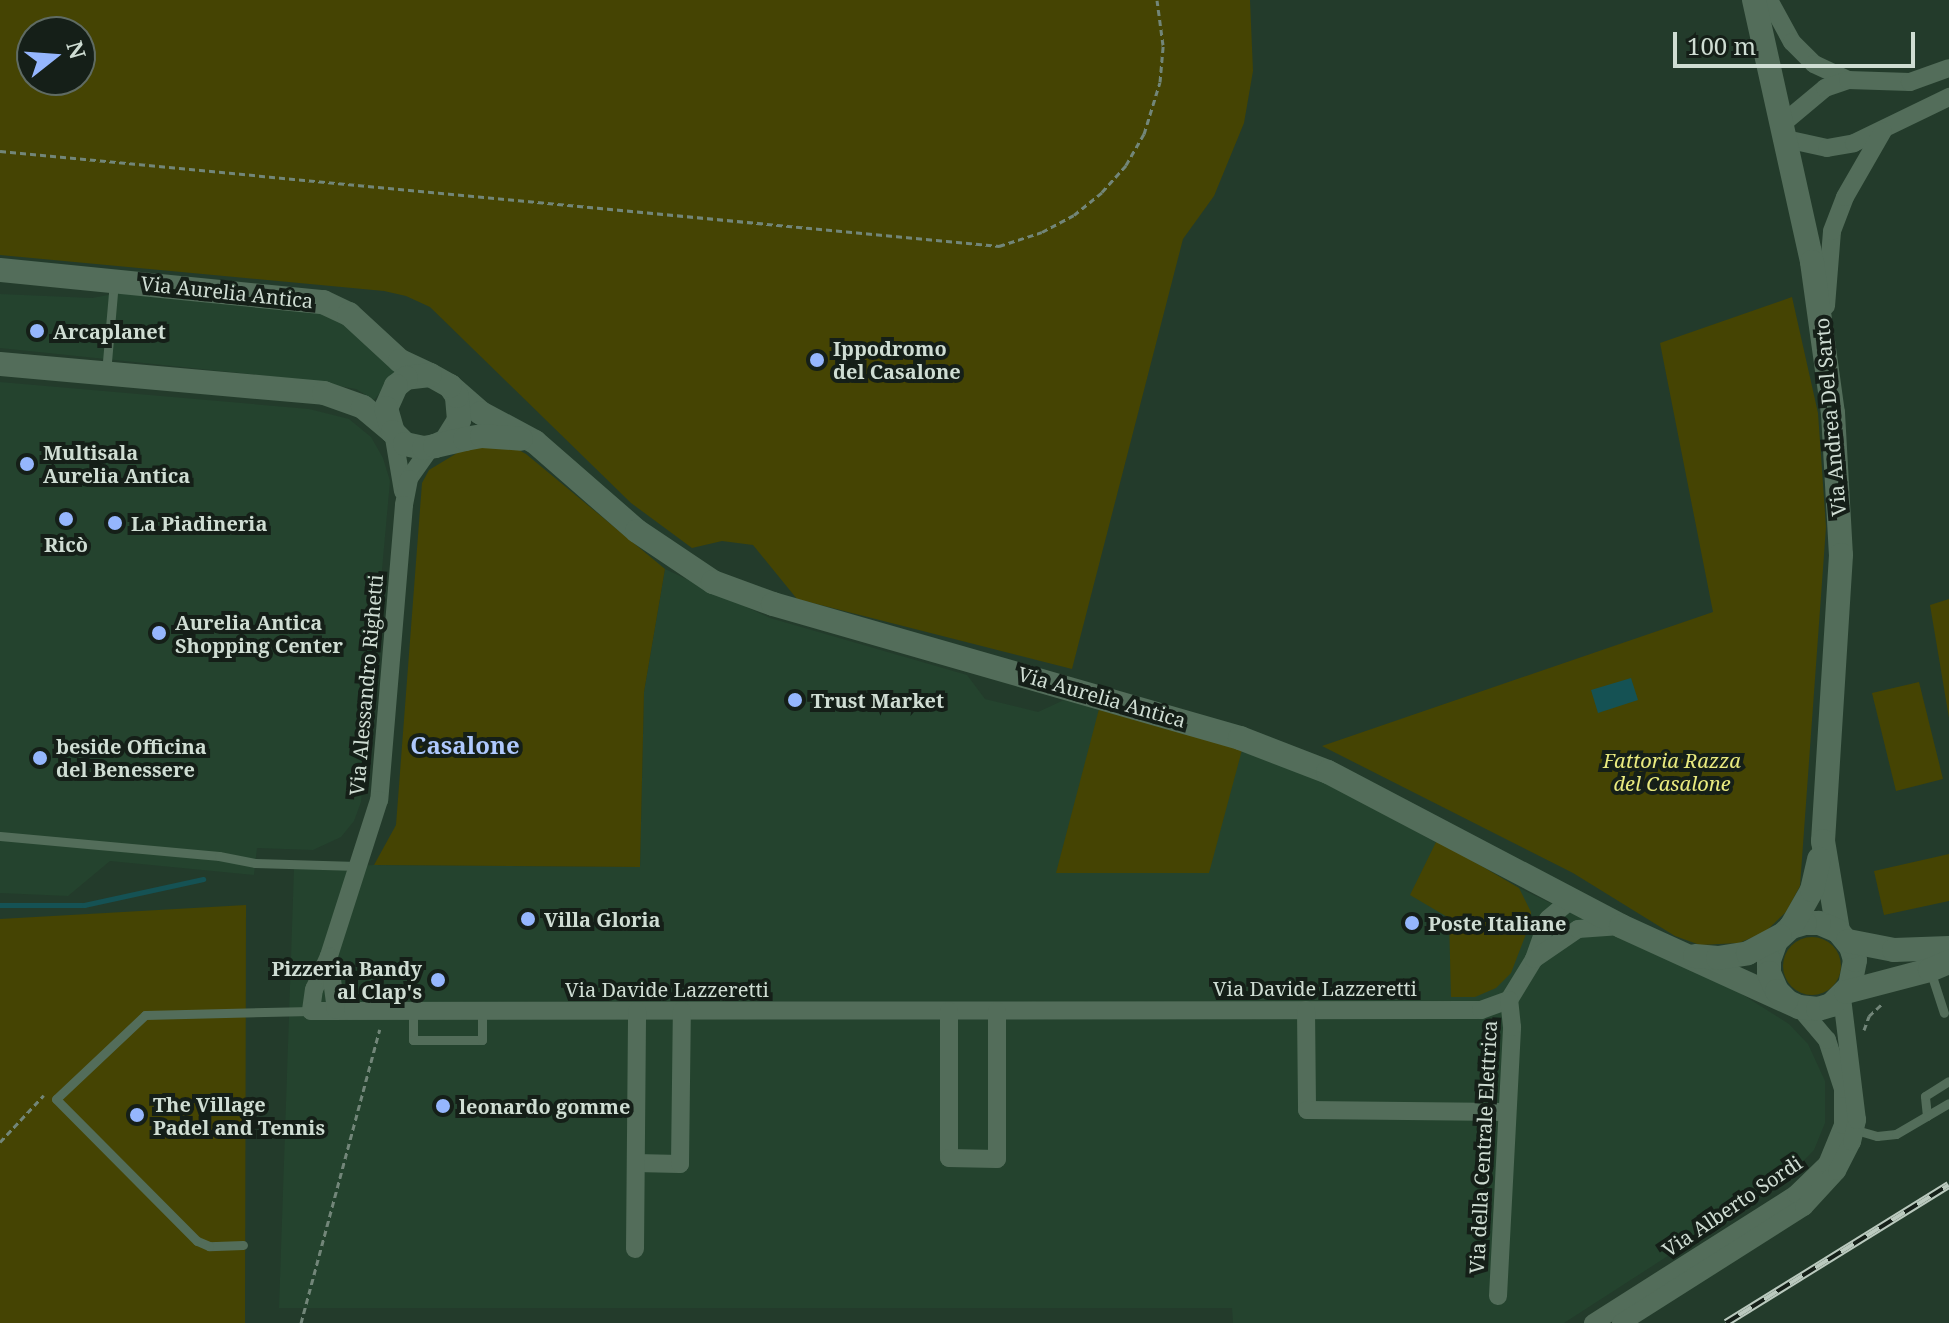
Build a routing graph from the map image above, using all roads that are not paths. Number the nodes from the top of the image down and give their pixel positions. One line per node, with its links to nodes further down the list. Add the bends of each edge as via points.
1 (1754, 0): 7 (street, Via Andrea Del Sarto)
2 (1769, 0): 4 (street, via 1792,42 1814,64)
3 (1949, 68): 4 (street, via 1910,82)
4 (1848, 80): 7 (street, via 1825,88)
5 (1949, 97): 6 (street)
6 (1883, 131): 7 (street, via 1827,148); 10 (street, via 1832,231)
7 (1784, 132): 10 (street, Via Andrea Del Sarto)
8 (0, 270): 9 (street, Via Aurelia Antica)
9 (114, 281): 12 (lane); 13 (street, Via Aurelia Antica, via 333,305 400,361)
10 (1824, 337): 19 (street, Via Andrea Del Sarto, via 1841,555)
11 (0, 364): 12 (street)
12 (106, 373): 14 (street, via 324,393 363,407)
13 (440, 380): 14 (street, via 406,378 396,386 386,408); 15 (street, Via Aurelia Antica, via 481,413); 16 (street, via 460,408 459,420 446,441)
14 (393, 432): 16 (street, via 413,447); 17 (street)
15 (535, 442): 16 (street, via 494,435); 21 (street, Via Aurelia Antica, via 637,531 713,582 773,604 1240,738 1328,772)
16 (433, 447): 17 (street, via 409,479)
17 (404, 505): 20 (street, Via Alessandro Righetti, via 381,785)
18 (0, 836): 20 (lane, via 255,863)
19 (1823, 841): 25 (street, Via Andrea Del Sarto, via 1812,890); 26 (street, Via Andrea Del Sarto)
20 (357, 866): 30 (street, Via Alessandro Righetti)
21 (1542, 883): 22 (street, Via Aurelia Antica); 23 (street)
22 (1572, 899): 23 (street); 24 (street, Via Aurelia Antica); 27 (street)
23 (1548, 919): 31 (street)
24 (1621, 926): 27 (street, via 1590,926); 29 (street, Via Aurelia Antica)
25 (1786, 932): 26 (street, Via Aurelia Antica, via 1819,923); 29 (street, Via Aurelia Antica, via 1734,956); 35 (street, via 1770,953 1769,973 1777,991)
26 (1843, 936): 28 (street, Via Aurelia Antica, via 1894,950); 33 (street, via 1855,967)
27 (1562, 937): 31 (street)
28 (1949, 948)
29 (1678, 954): 35 (street, Via Aurelia Antica)
30 (329, 956): 36 (street); 38 (street, Via Alessandro Righetti)
31 (1534, 959): 34 (street)
32 (1940, 966): 33 (street); 45 (lane)
33 (1844, 995): 35 (street, via 1822,1008); 50 (street, Via Alberto Sordi, via 1857,1096)
34 (1509, 1000): 37 (street, Via Davide Lazzeretti, via 1481,1010); 48 (street, Via della Centrale Elettrica)
35 (1793, 1004): 55 (street, Via Alberto Sordi, via 1827,1040 1843,1089 1843,1125 1827,1164 1796,1194)
36 (336, 1010): 38 (street, Via Davide Lazzeretti); 39 (street, Via Davide Lazzeretti)
37 (1306, 1010): 44 (street, Via Davide Lazzeretti); 48 (street, via 1307,1110)
38 (311, 1011): 52 (lane, Via Davide Lazzeretti, via 145,1015 56,1099 197,1241)
39 (413, 1011): 40 (street, Via Davide Lazzeretti); 40 (lane, via 413,1040 482,1040)
40 (482, 1011): 41 (street, Via Davide Lazzeretti)
41 (637, 1011): 42 (street, Via Davide Lazzeretti); 51 (street)
42 (682, 1011): 43 (street, Via Davide Lazzeretti); 51 (street, via 680,1164)
43 (949, 1011): 44 (street, Via Davide Lazzeretti); 44 (street, via 949,1158 997,1159)
44 (997, 1011)
45 (1944, 1013)
46 (1949, 1081): 49 (lane, via 1925,1096)
47 (1949, 1103): 49 (lane)
48 (1505, 1112): 54 (street, Via della Centrale Elettrica)
49 (1927, 1116): 50 (lane, via 1888,1135)
50 (1856, 1130): 56 (street, Via Alberto Sordi, via 1837,1171 1810,1201)
51 (636, 1163): 53 (street)
52 (243, 1245)
53 (635, 1249)
54 (1498, 1296)
55 (1593, 1323)
56 (1621, 1323)

